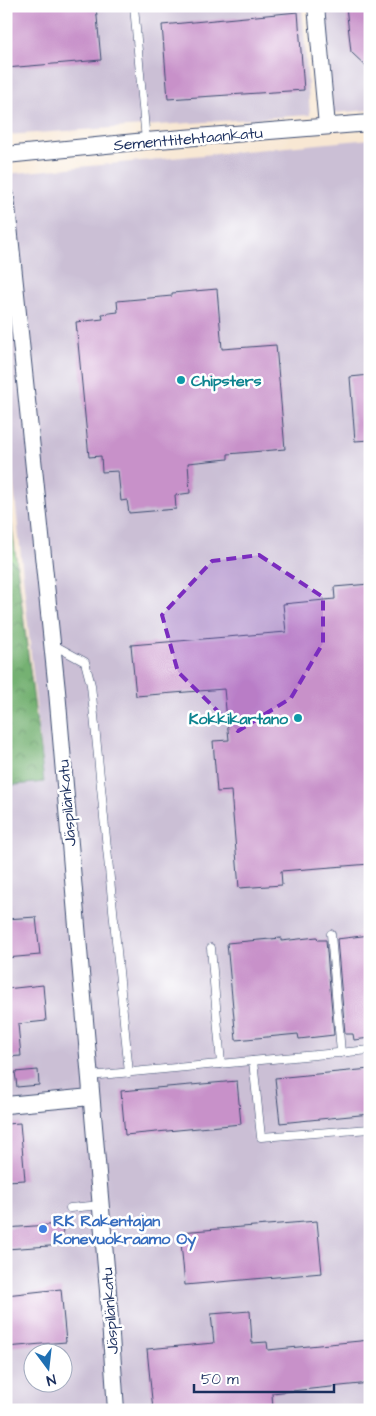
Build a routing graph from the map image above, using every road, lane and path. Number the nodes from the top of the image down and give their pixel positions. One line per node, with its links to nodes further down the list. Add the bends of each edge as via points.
1 (134, 6): 5 (lane)
2 (316, 6): 4 (street)
3 (370, 123): 4 (street, Sementtitehtaankatu)
4 (327, 126): 5 (street, Sementtitehtaankatu)
5 (146, 141): 6 (street, Sementtitehtaankatu)
6 (6, 155)
7 (6, 197): 8 (street, Jäspilänkatu)
8 (52, 644): 15 (lane, via 85,662 91,685); 16 (street, Jäspilänkatu)
9 (331, 934): 12 (lane)
10 (211, 948): 14 (lane)
11 (370, 1050): 12 (lane)
12 (341, 1052): 13 (lane)
13 (253, 1061): 14 (lane); 19 (lane, via 261,1137)
14 (221, 1064): 15 (lane)
15 (128, 1073): 16 (lane)
16 (89, 1076): 17 (street, Jäspilänkatu)
17 (91, 1097): 18 (street); 20 (street, Jäspilänkatu)
18 (6, 1105)
19 (370, 1129)
20 (100, 1205): 21 (lane); 22 (street, Jäspilänkatu)
21 (70, 1208)
22 (116, 1410)

